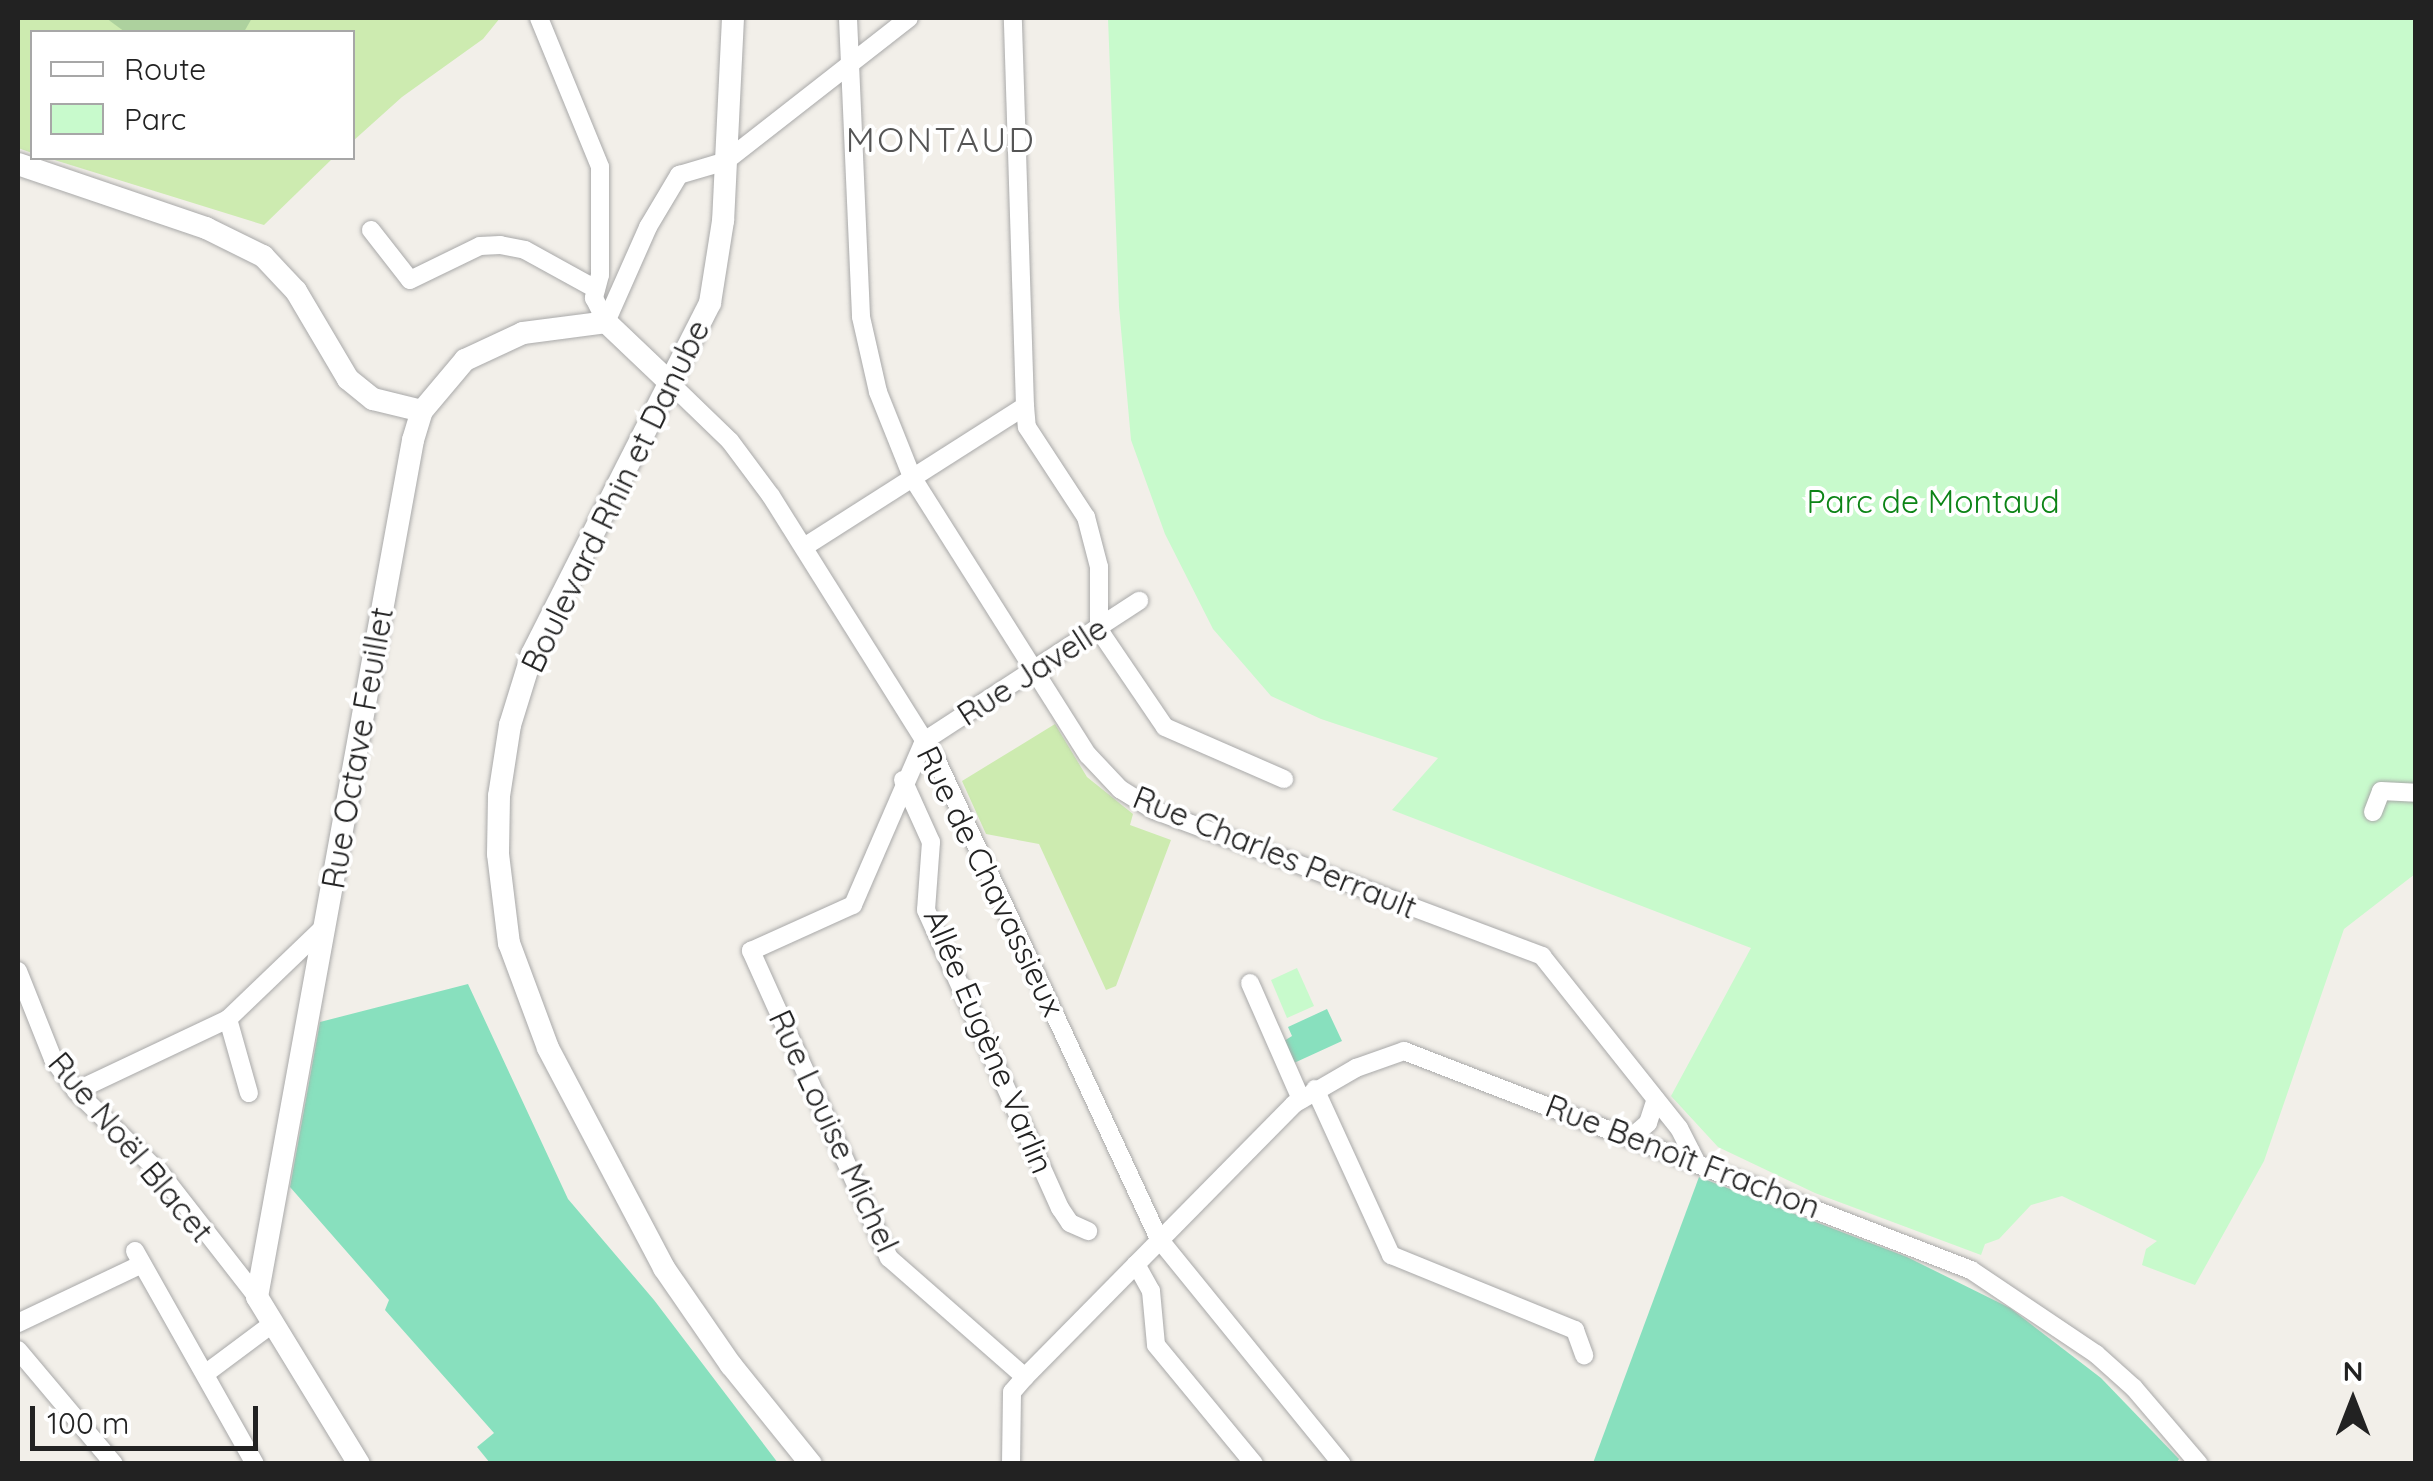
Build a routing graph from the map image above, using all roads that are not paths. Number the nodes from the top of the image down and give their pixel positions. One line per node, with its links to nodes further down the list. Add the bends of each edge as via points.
1 (540, 18): 10 (street, via 600,167)
2 (733, 18): 7 (street, Boulevard Rhin et Danube)
3 (848, 18): 6 (street, Rue Charles Perrault)
4 (909, 18): 6 (street)
5 (1012, 18): 13 (street)
6 (850, 65): 7 (street); 15 (street, Rue Charles Perrault, via 866,351)
7 (726, 161): 11 (street, via 679,175); 12 (street, Boulevard Rhin et Danube, via 710,303)
8 (18, 164): 14 (street, via 206,228 263,256 296,291 348,379 373,399)
9 (372, 230): 10 (street, via 410,280 480,246 500,245 525,250)
10 (596, 289): 11 (street)
11 (606, 322): 12 (street, Rue de Chavassieux); 14 (street, Rue Octave Feuillet, via 523,333 495,344 465,360)
12 (672, 384): 16 (street, Rue de Chavassieux, via 730,441); 49 (street, Boulevard Rhin et Danube, via 532,654 510,725 498,854 509,944 548,1048 664,1268)
13 (1025, 406): 15 (street); 18 (street, via 1027,427 1086,517 1099,567)
14 (422, 412): 25 (street, Rue Octave Feuillet)
15 (912, 478): 16 (street); 19 (street, Rue Charles Perrault)
16 (804, 546): 20 (street, Rue de Chavassieux)
17 (1139, 601): 18 (street, Rue Javelle)
18 (1099, 630): 19 (street, Rue Javelle); 21 (street, via 1164,727)
19 (1034, 671): 20 (street, Rue Javelle); 33 (street, Rue Charles Perrault, via 1103,774 1154,810 1542,956)
20 (924, 740): 22 (street); 37 (street, Rue de Chavassieux)
21 (1284, 779)
22 (903, 780): 36 (street, Allée Eugène Varlin, via 931,842 926,910 1060,1208); 45 (street, Rue Louise Michel, via 852,905 751,951 889,1258)
23 (2416, 793): 24 (street, via 2381,791)
24 (2374, 812)
25 (325, 926): 29 (street); 39 (street, Rue Octave Feuillet)
26 (18, 972): 28 (street, Rue Noël Blacet)
27 (1250, 982): 32 (street)
28 (24, 1012): 30 (street, Rue Noël Blacet)
29 (228, 1018): 30 (street); 31 (street)
30 (76, 1091): 39 (street, Rue Noël Blacet, via 162,1175)
31 (249, 1093)
32 (1308, 1094): 34 (street, Rue Benoît Frachon, via 1404,1051); 37 (street, Rue Benoît Frachon); 43 (street, via 1391,1255 1576,1330)
33 (1656, 1099): 34 (street, via 1648,1123); 35 (street, Rue Charles Perrault)
34 (1633, 1136): 35 (street, Rue Benoît Frachon)
35 (1694, 1160): 53 (street, Rue Benoît Frachon, via 2005,1288 2134,1388)
36 (1088, 1232)
37 (1159, 1238): 38 (street, Rue Benoît Frachon); 52 (street, Rue de Chavassieux)
38 (1136, 1264): 45 (street, Rue Benoît Frachon); 51 (street, via 1151,1290 1156,1345)
39 (257, 1297): 41 (street, Rue Noël Blacet)
40 (18, 1324): 44 (street, via 138,1258)
41 (272, 1324): 44 (street); 48 (street, Rue Noël Blacet)
42 (18, 1350): 46 (street)
43 (1584, 1355)
44 (205, 1374): 47 (street)
45 (1025, 1376): 50 (street, via 1012,1392)
46 (114, 1464)
47 (255, 1464)
48 (360, 1464)
49 (811, 1464)
50 (1010, 1464)
51 (1254, 1464)
52 (1342, 1464)
53 (2198, 1464)

